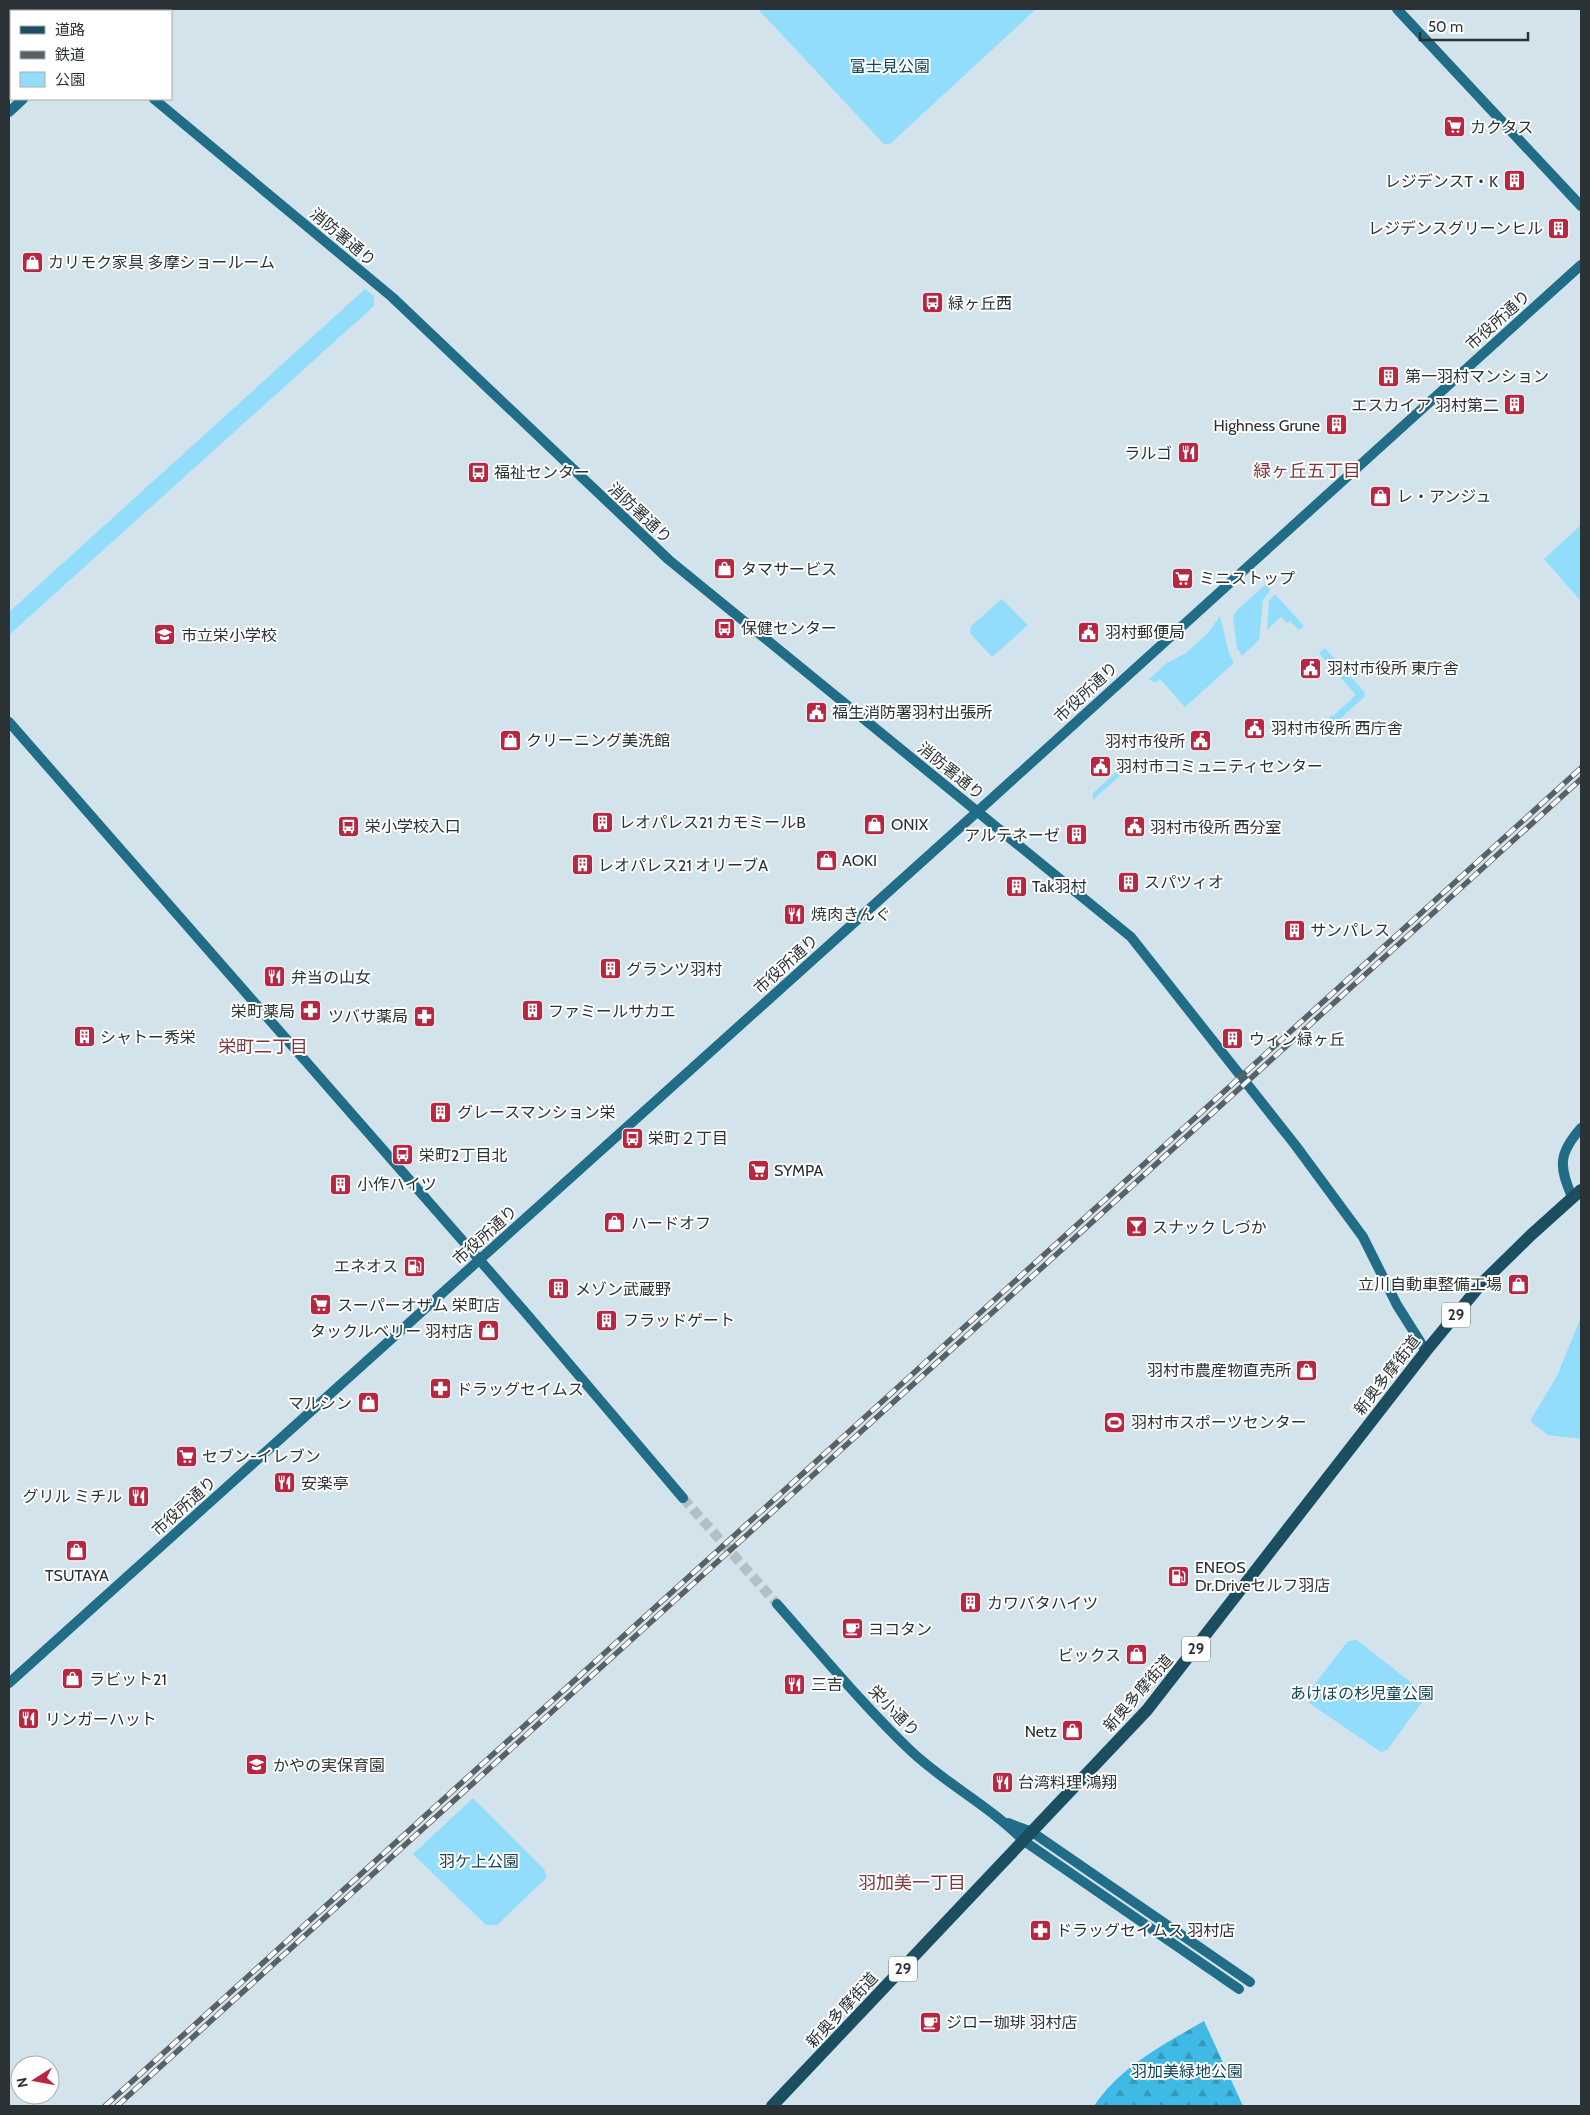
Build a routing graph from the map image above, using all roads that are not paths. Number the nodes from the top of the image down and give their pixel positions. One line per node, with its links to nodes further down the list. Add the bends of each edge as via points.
1 (1397, 9): 5 (street)
2 (22, 100): 4 (street)
3 (155, 100): 8 (street, 消防署通り, via 392,297 669,560)
4 (9, 112)
5 (1581, 206)
6 (1581, 265): 8 (street, 市役所通り)
7 (9, 722): 11 (street)
8 (978, 812): 11 (street, 市役所通り); 12 (street, 消防署通り, via 1123,929 1146,954 1363,1237)
9 (1581, 1128): 10 (street, via 1563,1155 1562,1174)
10 (1577, 1193): 12 (main road, 新奥多摩街道 / 29, via 1482,1283)
11 (479, 1259): 13 (street); 15 (street, 市役所通り)
12 (1426, 1351): 16 (main road, 新奥多摩街道 / 29, via 1147,1710)
13 (684, 1498)
14 (777, 1604): 16 (street, 栄小通り, via 912,1752 965,1794)
15 (9, 1683)
16 (1028, 1837): 17 (street); 18 (street); 21 (main road, 新奥多摩街道 / 29)
17 (1144, 1909): 18 (street); 19 (street)
18 (1137, 1919): 20 (street)
19 (1250, 1982)
20 (1239, 1989)
21 (772, 2106)

